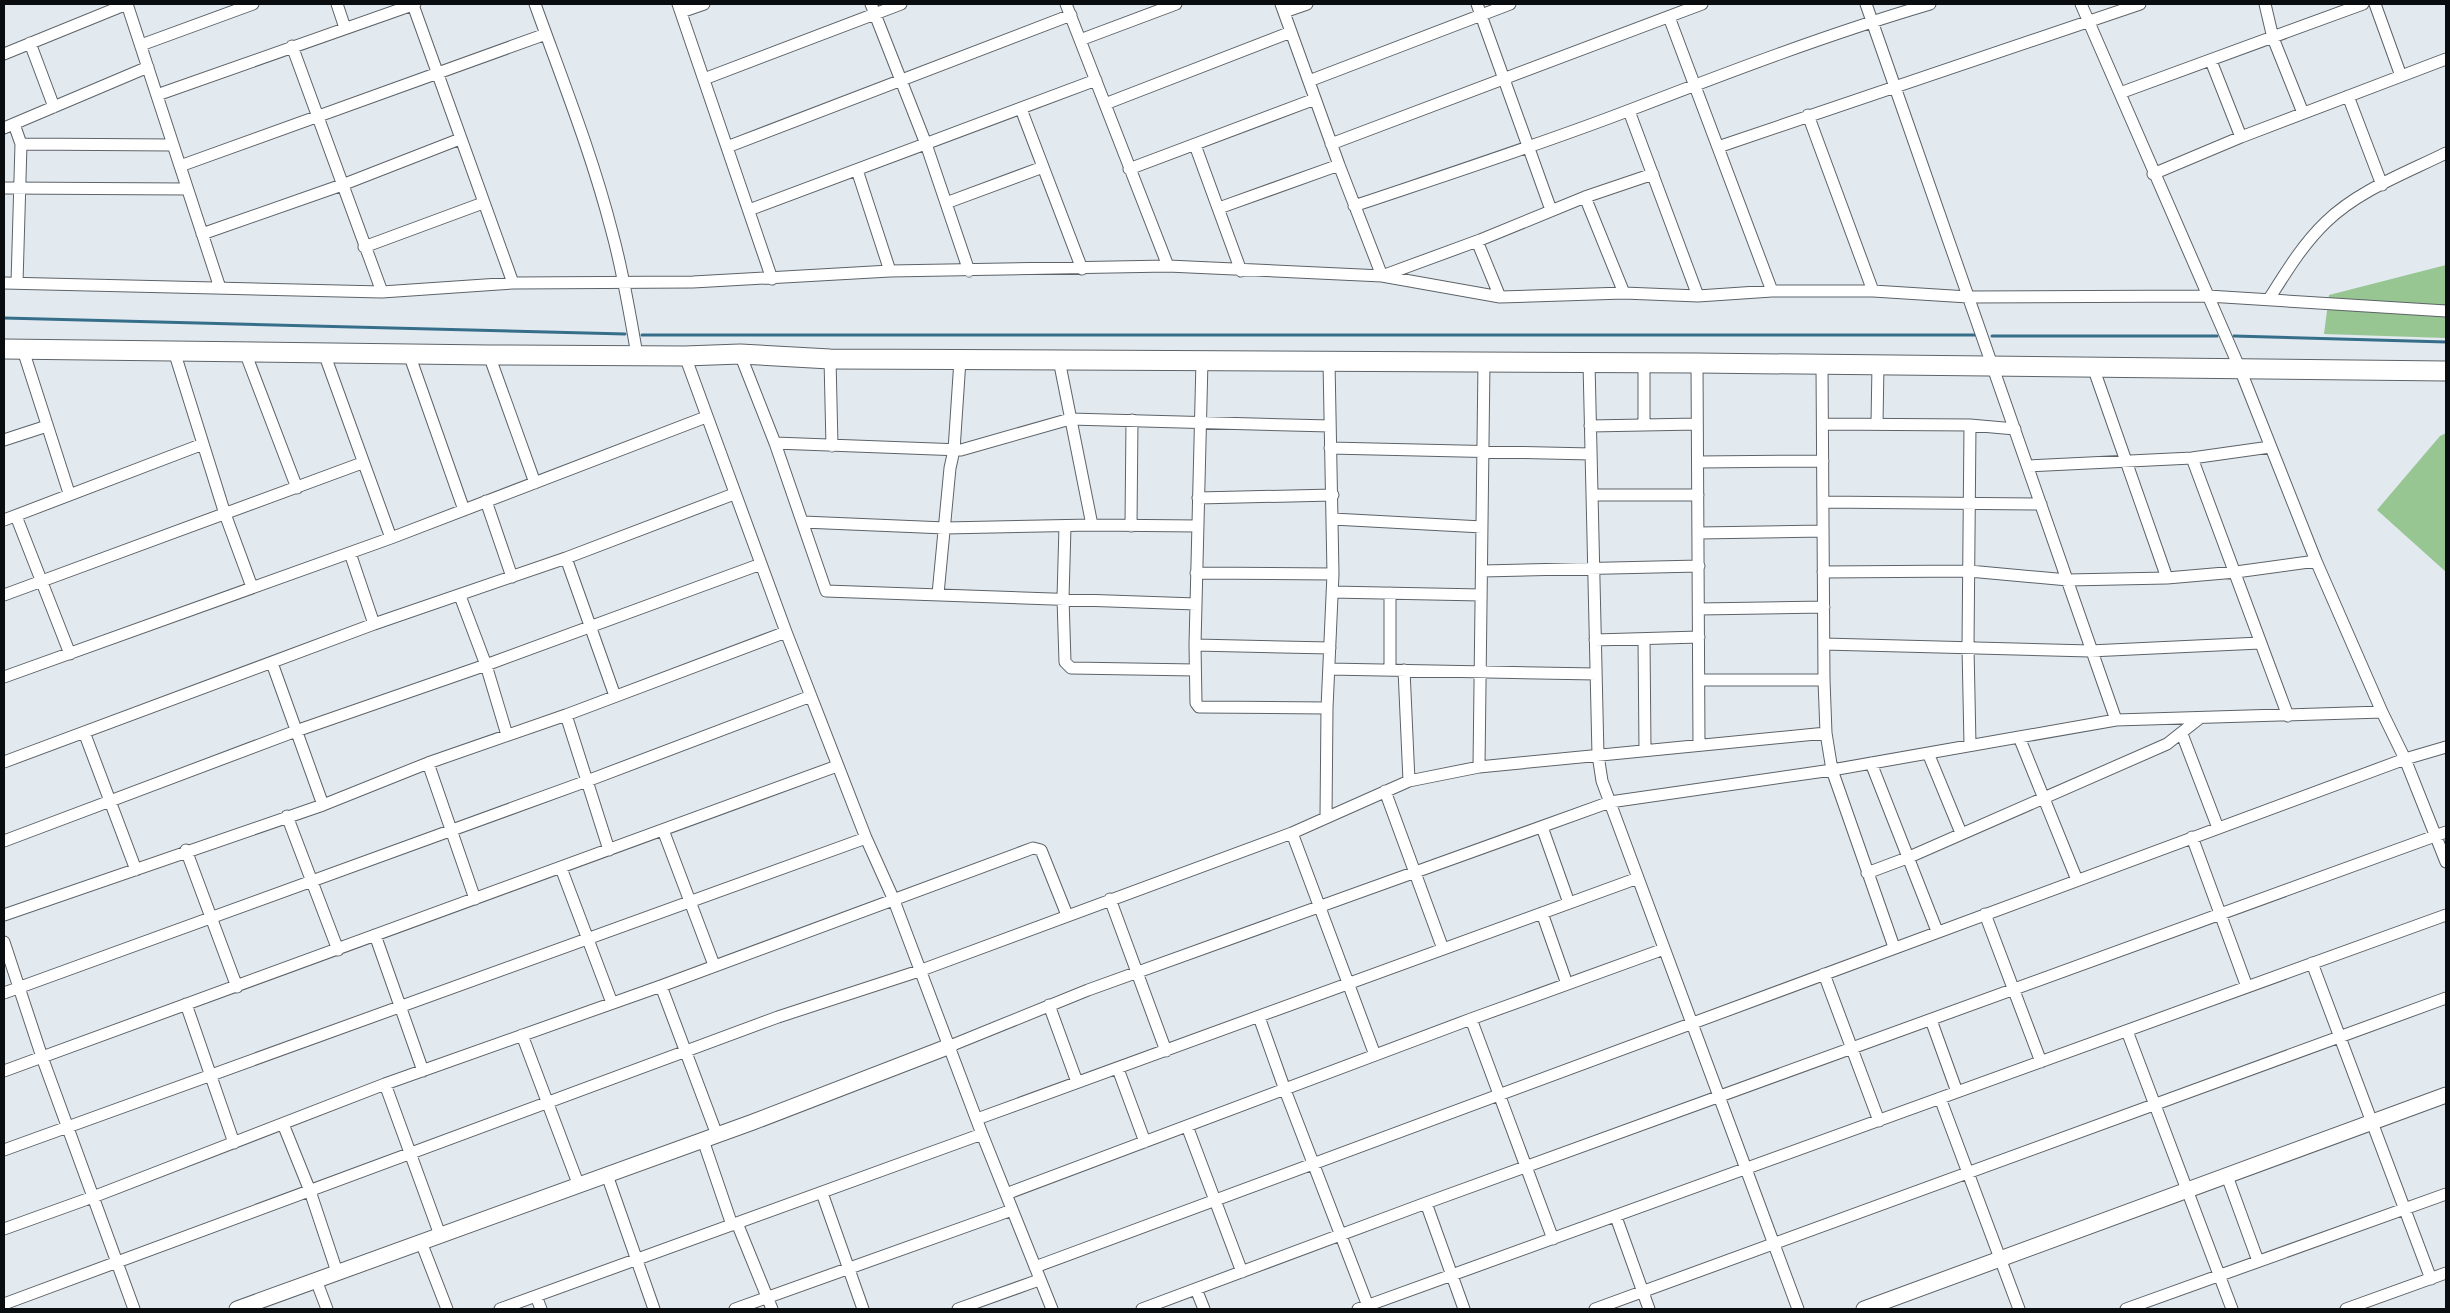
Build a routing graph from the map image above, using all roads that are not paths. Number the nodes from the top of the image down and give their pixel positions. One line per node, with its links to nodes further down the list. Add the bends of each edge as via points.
1 (127, 4): 32 (street); 33 (street)
2 (253, 4): 33 (street)
3 (336, 4): 27 (street)
4 (414, 4): 27 (street); 39 (street)
5 (535, 4): 29 (street)
6 (704, 4): 19 (street)
7 (902, 4): 22 (street)
8 (1176, 4): 31 (street)
9 (1307, 4): 20 (street)
10 (1510, 4): 21 (street)
11 (1702, 4): 24 (street)
12 (1866, 4): 25 (street)
13 (1930, 4): 25 (street)
14 (2081, 4): 26 (street)
15 (2140, 4): 26 (street)
16 (2265, 4): 30 (street)
17 (2363, 4): 30 (street)
18 (2375, 4): 40 (street)
19 (679, 8): 42 (street)
20 (1283, 8): 28 (street)
21 (1479, 8): 41 (street); 45 (street)
22 (873, 9): 42 (street); 43 (street)
23 (1068, 9): 31 (street); 43 (street)
24 (1669, 17): 41 (street); 46 (street)
25 (1872, 21): 46 (street); 47 (street)
26 (2089, 22): 47 (street); 48 (street)
27 (345, 28): 34 (street)
28 (1291, 32): 45 (street); 52 (street)
29 (546, 34): 39 (street); 100 (street, via 589,156)
30 (2272, 38): 37 (street); 56 (street)
31 (1080, 40): 44 (street)
32 (30, 43): 35 (street); 53 (street)
33 (141, 45): 38 (street)
34 (292, 46): 49 (street); 58 (street)
35 (4, 54)
36 (2446, 59): 40 (street)
37 (2211, 61): 48 (street); 60 (street)
38 (148, 68): 49 (street); 53 (street)
39 (438, 74): 58 (street); 61 (street)
40 (2401, 76): 50 (street)
41 (1504, 78): 65 (street); 68 (street)
42 (704, 79): 67 (street)
43 (900, 80): 63 (street); 67 (street)
44 (1096, 80): 52 (street); 54 (street)
45 (1309, 81): 51 (street)
46 (1695, 84): 55 (street); 69 (street)
47 (1895, 87): 57 (street); 112 (street)
48 (2120, 93): 77 (street)
49 (157, 95): 66 (street)
50 (2348, 96): 56 (street); 79 (street)
51 (1315, 99): 64 (street); 65 (street)
52 (1105, 104): 74 (street)
53 (54, 107): 59 (street)
54 (1021, 109): 63 (street); 73 (street)
55 (1629, 111): 68 (street); 76 (street)
56 (2304, 113): 60 (street)
57 (1808, 115): 69 (street); 106 (street)
58 (317, 116): 72 (street); 78 (street)
59 (9, 126): 62 (street)
60 (2241, 137): 77 (street)
61 (460, 138): 78 (street); 84 (street)
62 (21, 144): 66 (street); 81 (street)
63 (926, 144): 75 (street); 85 (street)
64 (1195, 144): 74 (street); 87 (street)
65 (1331, 144): 71 (street)
66 (173, 145): 72 (street)
67 (727, 147): 88 (street)
68 (1527, 147): 86 (street); 89 (street)
69 (1718, 147): 105 (street)
70 (2446, 153): 79 (street)
71 (1339, 165): 86 (street); 87 (street)
72 (180, 166): 82 (street)
73 (1043, 167): 85 (street); 94 (street)
74 (1129, 168): 93 (street)
75 (857, 170): 88 (street); 95 (street)
76 (1653, 174): 83 (street); 109 (street)
77 (2153, 174): 110 (street)
78 (342, 185): 90 (street); 92 (street)
79 (2382, 185): 113 (street, via 2354,200 2326,222)
80 (4, 188): 81 (street)
81 (18, 188): 82 (street); 102 (street)
82 (187, 189): 90 (street)
83 (1585, 197): 89 (street); 108 (street)
84 (484, 203): 92 (street); 103 (street)
85 (946, 203): 96 (street)
86 (1354, 206): 98 (street)
87 (1219, 208): 97 (street)
88 (749, 210): 99 (street)
89 (1551, 210): 91 (street)
90 (202, 234): 104 (street)
91 (1477, 241): 98 (street); 111 (street)
92 (364, 247): 107 (street)
93 (1168, 266): 94 (street); 97 (street)
94 (1082, 268): 96 (street)
95 (890, 271): 96 (street); 99 (street)
96 (969, 271)
97 (1241, 271): 98 (street)
98 (1382, 276): 111 (street)
99 (772, 279): 100 (street)
100 (624, 281): 103 (street); 123 (street)
101 (4, 283): 102 (street)
102 (17, 283): 104 (street)
103 (513, 283): 107 (street)
104 (220, 288): 107 (street)
105 (1772, 291): 106 (street); 109 (street)
106 (1872, 291): 112 (street)
107 (382, 292)
108 (1624, 293): 109 (street); 111 (street)
109 (1698, 296)
110 (2208, 296): 112 (street); 113 (street); 138 (street)
111 (1500, 297)
112 (1968, 297): 136 (street)
113 (2269, 299): 114 (street)
114 (2446, 311)
115 (4, 349): 116 (main road)
116 (23, 350): 117 (main road); 149 (street)
117 (174, 352): 118 (main road); 155 (street)
118 (245, 352): 119 (main road); 169 (street)
119 (324, 353): 120 (main road); 166 (street)
120 (409, 354): 122 (main road); 180 (street)
121 (740, 354): 124 (main road); 125 (main road); 154 (street)
122 (489, 355): 123 (main road); 168 (street)
123 (637, 355): 124 (main road)
124 (685, 356): 140 (street)
125 (830, 359): 126 (main road); 156 (street)
126 (960, 360): 127 (main road); 159 (street)
127 (1059, 360): 128 (main road); 141 (street)
128 (1202, 361): 129 (main road); 143 (street)
129 (1329, 362): 130 (main road); 150 (street)
130 (1484, 362): 131 (main road); 160 (street)
131 (1590, 363): 132 (main road); 151 (street)
132 (1644, 363): 133 (main road); 147 (street)
133 (1697, 363): 134 (main road); 145 (street)
134 (1822, 365): 135 (main road); 146 (street)
135 (1878, 365): 136 (main road); 144 (street)
136 (1994, 366): 137 (main road); 152 (street)
137 (2094, 367): 138 (main road); 163 (street)
138 (2240, 369): 139 (main road); 157 (street)
139 (2446, 371)
140 (706, 417): 168 (street); 171 (street)
141 (1070, 419): 142 (street); 159 (street, via 969,449); 186 (street)
142 (1132, 420): 143 (street); 188 (street)
143 (1200, 423): 150 (street); 175 (street)
144 (1877, 423): 146 (street); 148 (street)
145 (1697, 424): 147 (street); 165 (street)
146 (1823, 424): 164 (street)
147 (1644, 425): 151 (street)
148 (1970, 425): 152 (street); 178 (street)
149 (47, 426): 153 (street); 170 (street)
150 (1330, 426): 158 (street)
151 (1590, 426): 161 (street)
152 (2015, 429): 167 (street)
153 (4, 440)
154 (775, 443): 156 (street); 185 (street)
155 (203, 444): 170 (street); 181 (street)
156 (832, 446): 159 (street)
157 (2270, 447): 162 (street); 197 (street)
158 (1330, 448): 160 (street); 173 (street)
159 (954, 450): 191 (street)
160 (1483, 453): 161 (street); 190 (street)
161 (1591, 454): 174 (street)
162 (2192, 458): 163 (street); 204 (street)
163 (2126, 460): 167 (street); 208 (street)
164 (1823, 461): 165 (street); 177 (street)
165 (1698, 462): 172 (street)
166 (362, 463): 169 (street); 194 (street)
167 (2029, 466): 179 (street)
168 (535, 482): 176 (street)
169 (297, 488): 181 (street)
170 (70, 493): 182 (street)
171 (734, 494): 196 (street); 198 (street)
172 (1698, 494): 174 (street); 193 (street)
173 (1333, 495): 175 (street); 183 (street)
174 (1592, 495): 200 (street)
175 (1198, 498): 189 (street)
176 (486, 501): 180 (street); 207 (street)
177 (1822, 502): 178 (street); 192 (street)
178 (1969, 504): 179 (street); 202 (street)
179 (2041, 504): 209 (street)
180 (464, 510): 194 (street)
181 (226, 514): 210 (street); 211 (street)
182 (16, 516): 184 (street); 210 (street)
183 (1333, 519): 190 (street); 206 (street)
184 (4, 520)
185 (803, 522): 191 (street); 215 (street, via 826,591)
186 (1092, 525): 187 (street); 188 (street)
187 (1065, 526): 191 (street); 218 (street)
188 (1130, 526): 189 (street)
189 (1198, 526): 205 (street)
190 (1482, 527): 201 (street)
191 (944, 528): 215 (street)
192 (1823, 531): 193 (street); 203 (street)
193 (1698, 533): 199 (street)
194 (391, 538): 195 (street)
195 (350, 553): 211 (street); 222 (street)
196 (566, 558): 207 (street); 223 (street)
197 (2316, 561): 204 (street); 249 (street)
198 (761, 564): 223 (street); 224 (street)
199 (1699, 566): 200 (street); 221 (street)
200 (1593, 568): 201 (street); 227 (street)
201 (1482, 571): 216 (street)
202 (1968, 571): 203 (street); 209 (street); 231 (street)
203 (1823, 572): 220 (street)
204 (2236, 572): 208 (street); 228 (street)
205 (1196, 573): 206 (street); 219 (street)
206 (1333, 574): 212 (street)
207 (512, 576): 217 (street)
208 (2167, 578): 209 (street)
209 (2068, 580): 233 (street)
210 (40, 582): 214 (street); 234 (street)
211 (252, 587): 234 (street)
212 (1332, 592): 213 (street); 232 (street)
213 (1390, 593): 216 (street); 239 (street)
214 (4, 594)
215 (938, 594): 218 (street)
216 (1481, 594): 241 (street)
217 (460, 596): 222 (street); 236 (street)
218 (1063, 598): 219 (street); 238 (street, via 1065,662 1071,668)
219 (1196, 604): 230 (street)
220 (1824, 607): 221 (street); 229 (street)
221 (1699, 609): 225 (street)
222 (374, 624): 235 (street)
223 (590, 626): 236 (street); 246 (street)
224 (786, 632): 246 (street); 247 (street)
225 (1699, 637): 226 (street); 244 (street)
226 (1644, 639): 227 (street); 263 (street)
227 (1595, 640): 242 (street)
228 (2260, 643): 233 (street); 251 (street)
229 (1824, 644): 231 (street); 245 (street)
230 (1194, 645): 232 (street); 238 (street)
231 (1968, 647): 233 (street); 261 (street)
232 (1330, 648): 237 (street)
233 (2090, 651): 253 (street)
234 (70, 654): 243 (street)
235 (272, 663): 254 (street); 255 (street)
236 (486, 665): 254 (street); 258 (street)
237 (1329, 669): 239 (street); 248 (street)
238 (1195, 670): 248 (street, via 1196,703 1199,707)
239 (1390, 670): 240 (street)
240 (1404, 670): 241 (street); 274 (street)
241 (1480, 672): 242 (street); 271 (street)
242 (1596, 674): 265 (street)
243 (4, 677)
244 (1700, 680): 245 (street); 260 (street)
245 (1824, 680): 256 (street)
246 (615, 696): 250 (street)
247 (811, 696): 270 (street); 273 (street)
248 (1327, 708): 281 (street)
249 (2382, 712): 251 (street); 266 (street)
250 (566, 715): 258 (street); 273 (street)
251 (2288, 716): 252 (street)
252 (2200, 718): 253 (street); 257 (street)
253 (2116, 720): 259 (street)
254 (296, 731): 277 (street); 279 (street)
255 (84, 732): 267 (street); 277 (street)
256 (1826, 733): 260 (street); 272 (street)
257 (2182, 734): 276 (street, via 2167,744); 283 (street)
258 (507, 735): 268 (street)
259 (2019, 737): 261 (street); 276 (street)
260 (1699, 745): 263 (street)
261 (1970, 746): 264 (street)
262 (2446, 747): 266 (street)
263 (1644, 750): 265 (street)
264 (1928, 753): 269 (street); 287 (street)
265 (1598, 755): 271 (street); 278 (street, via 1602,781)
266 (2406, 758): 283 (street); 288 (street)
267 (4, 762)
268 (428, 763): 279 (street); 284 (street)
269 (1871, 763): 272 (street); 294 (street)
270 (838, 766): 285 (street); 290 (street)
271 (1479, 767): 274 (street)
272 (1832, 770): 278 (street); 299 (street)
273 (587, 781): 284 (street); 293 (street)
274 (1409, 781): 275 (street)
275 (1385, 790): 281 (street); 298 (street)
276 (2043, 798): 287 (street); 301 (street)
277 (110, 802): 291 (street); 297 (street)
278 (1610, 802): 282 (street); 300 (street)
279 (323, 805): 280 (street)
280 (287, 816): 292 (street); 302 (street)
281 (1326, 817): 286 (street)
282 (1542, 827): 298 (street); 307 (street)
283 (2218, 828): 289 (street)
284 (451, 830): 302 (street); 304 (street)
285 (663, 830): 293 (street); 306 (street)
286 (1292, 833): 305 (street); 308 (street)
287 (1961, 833): 294 (street)
288 (2442, 834): 295 (street); 311 (street)
289 (2192, 837): 301 (street); 311 (street)
290 (866, 838): 303 (street); 306 (street)
291 (4, 841)
292 (186, 850): 297 (street); 315 (street)
293 (609, 850): 296 (street)
294 (1907, 858): 299 (street); 316 (street)
295 (2446, 862)
296 (561, 868): 304 (street); 318 (street)
297 (136, 870): 312 (street)
298 (1415, 872): 308 (street); 321 (street)
299 (1867, 873): 320 (street)
300 (1638, 878): 307 (street); 322 (street)
301 (2077, 880): 310 (street)
302 (312, 881): 315 (street); 323 (street)
303 (893, 898): 313 (street, via 1038,847); 325 (street); 326 (street)
304 (475, 899): 317 (street)
305 (1110, 899): 313 (street); 327 (street)
306 (690, 902): 318 (street); 325 (street)
307 (1569, 903): 309 (street)
308 (1320, 906): 327 (street); 329 (street)
309 (1542, 913): 321 (street); 330 (street)
310 (1985, 914): 316 (street); 335 (street)
311 (2220, 914): 333 (street); 335 (street)
312 (4, 915)
313 (1067, 915): 326 (street)
314 (2446, 915): 324 (street)
315 (210, 918): 332 (street); 334 (street)
316 (1936, 931): 320 (street)
317 (375, 935): 323 (street); 340 (street)
318 (588, 939): 338 (street); 340 (street)
319 (4, 942): 334 (street)
320 (1894, 947): 328 (street)
321 (1443, 949): 329 (street)
322 (1664, 949): 330 (street); 345 (street)
323 (338, 950): 332 (street)
324 (2312, 963): 333 (street); 348 (street)
325 (714, 965): 331 (street)
326 (920, 970): 349 (street); 352 (street)
327 (1137, 973): 341 (street); 351 (street)
328 (1824, 974): 345 (street); 350 (street)
329 (1348, 984): 342 (street); 353 (street)
330 (1567, 984): 343 (street)
331 (661, 986): 338 (street); 352 (street)
332 (237, 987): 339 (street)
333 (2246, 987): 346 (street)
334 (19, 988): 336 (street); 354 (street)
335 (2014, 990): 344 (street); 355 (street)
336 (4, 993)
337 (2446, 998): 348 (street)
338 (612, 1002): 347 (street)
339 (186, 1004): 354 (street); 359 (street)
340 (402, 1005): 358 (street); 359 (street)
341 (1049, 1005): 349 (street); 360 (street)
342 (1259, 1017): 351 (street); 362 (street)
343 (1471, 1019): 353 (street); 364 (street)
344 (1932, 1020): 350 (street); 363 (street)
345 (1691, 1023): 364 (street); 366 (street)
346 (2127, 1031): 355 (street); 369 (street)
347 (522, 1035): 358 (street); 368 (street)
348 (2339, 1038): 369 (street); 372 (street)
349 (950, 1046): 370 (street); 377 (street)
350 (1852, 1049): 366 (street); 371 (street)
351 (1166, 1051): 356 (street)
352 (684, 1052): 368 (street); 377 (street)
353 (1375, 1055): 362 (street)
354 (42, 1057): 357 (street); 374 (street)
355 (2041, 1062): 363 (street)
356 (1118, 1069): 360 (street); 378 (street)
357 (4, 1071)
358 (423, 1071): 361 (street)
359 (211, 1076): 374 (street); 379 (street)
360 (1077, 1082): 370 (street)
361 (385, 1084): 373 (street); 381 (street)
362 (1285, 1090): 375 (street); 382 (street)
363 (1957, 1092): 367 (street)
364 (1499, 1094): 382 (street); 383 (street)
365 (2446, 1096): 372 (street)
366 (1719, 1097): 383 (street); 384 (street)
367 (1940, 1098): 371 (street); 385 (street)
368 (548, 1104): 381 (street); 388 (street)
369 (2155, 1105): 385 (street); 390 (street)
370 (977, 1119): 376 (street)
371 (1879, 1121): 384 (street)
372 (2372, 1123): 387 (street); 397 (street)
373 (284, 1124): 379 (street); 389 (street)
374 (67, 1126): 380 (street); 394 (street)
375 (1187, 1126): 378 (street); 395 (street)
376 (982, 1134): 391 (street); 392 (street)
377 (710, 1138): 386 (street); 400 (street)
378 (1145, 1142): 392 (street)
379 (234, 1143): 394 (street)
380 (4, 1150)
381 (412, 1154): 389 (street); 402 (street)
382 (1313, 1163): 395 (street); 403 (street)
383 (1526, 1167): 396 (street); 404 (street)
384 (1746, 1169): 399 (street); 406 (street)
385 (1968, 1173): 406 (street); 407 (street)
386 (607, 1175): 388 (street); 408 (street)
387 (2227, 1176): 390 (street); 409 (street)
388 (579, 1186): 402 (street)
389 (310, 1191): 410 (street); 413 (street)
390 (2187, 1191): 407 (street); 417 (street)
391 (822, 1193): 400 (street); 412 (street)
392 (1006, 1194): 398 (street)
393 (2446, 1194): 397 (street)
394 (93, 1197): 401 (street); 410 (street)
395 (1215, 1199): 411 (street); 414 (street)
396 (1426, 1203): 403 (street); 416 (street)
397 (2404, 1208): 409 (street); 418 (street)
398 (1012, 1210): 411 (street); 412 (street)
399 (1616, 1216): 404 (street); 422 (street)
400 (735, 1224): 408 (street); 424 (street)
401 (4, 1229)
402 (440, 1235): 405 (street)
403 (1341, 1235): 414 (street); 427 (street)
404 (1553, 1239): 416 (street)
405 (421, 1242): 413 (street); 431 (street)
406 (1774, 1244): 422 (street); 445 (street)
407 (2000, 1258): 446 (street); 447 (street)
408 (636, 1259): 423 (street); 434 (street)
409 (2258, 1261): 417 (street)
410 (117, 1263): 425 (street); 428 (street)
411 (1035, 1267): 420 (street)
412 (849, 1269): 424 (street); 437 (street)
413 (337, 1272): 419 (street)
414 (1242, 1272): 421 (street)
415 (2446, 1273): 418 (street)
416 (1452, 1275): 427 (street); 442 (street)
417 (2219, 1275): 448 (street); 449 (street)
418 (2431, 1278): 426 (street)
419 (316, 1280): 429 (street); 430 (street)
420 (1040, 1280): 438 (street); 439 (street)
421 (1196, 1289): 440 (street); 441 (street)
422 (1643, 1292): 443 (street); 444 (street)
423 (536, 1296): 432 (street); 433 (street)
424 (768, 1297): 435 (street); 436 (street)
425 (4, 1304)
426 (2366, 1306): 450 (street)
427 (1364, 1307)
428 (134, 1309)
429 (240, 1309)
430 (328, 1309)
431 (447, 1309)
432 (500, 1309)
433 (541, 1309)
434 (654, 1309)
435 (734, 1309)
436 (772, 1309)
437 (864, 1309)
438 (958, 1309)
439 (1052, 1309)
440 (1142, 1309)
441 (1204, 1309)
442 (1464, 1309)
443 (1595, 1309)
444 (1649, 1309)
445 (1798, 1309)
446 (1864, 1309)
447 (2019, 1309)
448 (2126, 1309)
449 (2232, 1309)
450 (2346, 1309)

